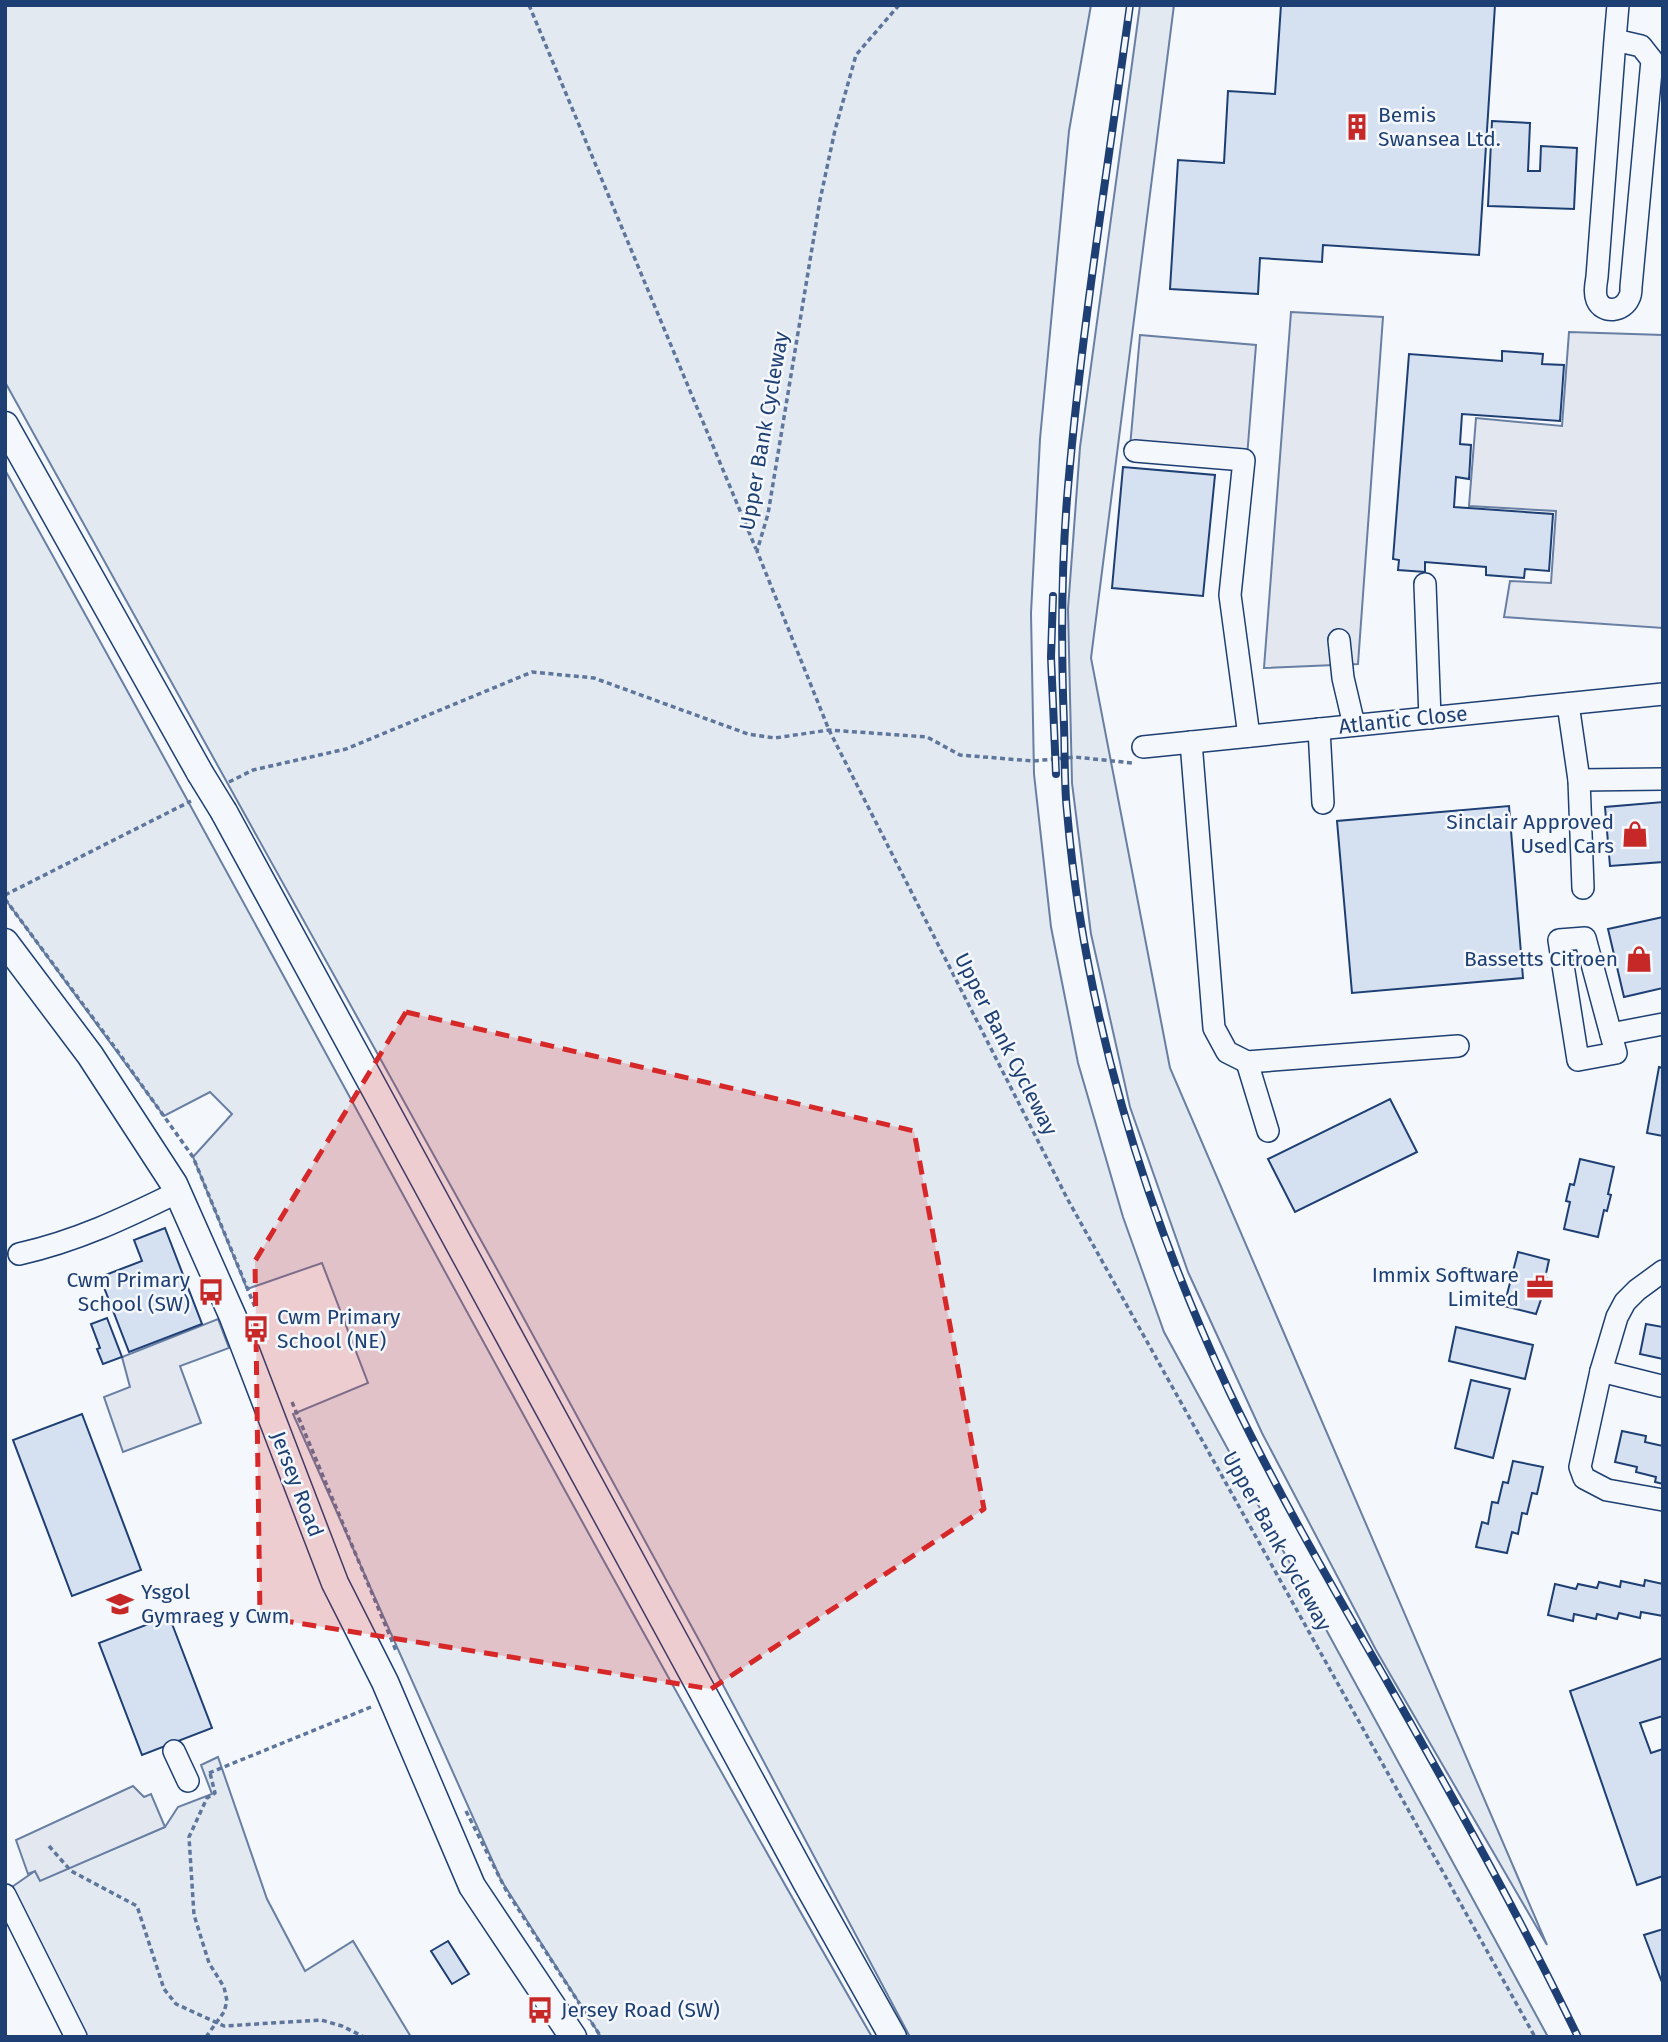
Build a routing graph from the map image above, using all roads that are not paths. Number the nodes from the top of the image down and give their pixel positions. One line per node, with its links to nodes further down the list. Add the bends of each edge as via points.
1 (1618, 5): 2 (street)
2 (1615, 40): 3 (street, via 1642,46 1652,60); 3 (street, via 1596,298 1612,311 1629,299)
3 (1652, 161)
4 (5, 425): 37 (main road, bridge, via 224,812)
5 (1135, 451): 13 (street, via 1244,460 1230,596)
6 (1425, 584): 10 (street)
7 (1339, 640): 11 (street)
8 (1663, 694): 9 (street, Atlantic Close)
9 (1568, 704): 10 (street, Atlantic Close); 17 (street)
10 (1430, 718): 11 (street, Atlantic Close)
11 (1354, 725): 12 (street, Atlantic Close)
12 (1319, 729): 13 (street, Atlantic Close); 18 (street)
13 (1250, 736): 14 (street, Atlantic Close)
14 (1191, 742): 15 (street, Atlantic Close); 24 (street, via 1214,1028 1227,1052)
15 (1143, 747)
16 (1663, 779): 17 (street)
17 (1579, 780): 19 (street)
18 (1323, 803)
19 (1583, 888)
20 (5, 942): 26 (main road, Jersey Road, via 90,1055)
21 (1663, 1024): 22 (street)
22 (1611, 1034): 22 (street, via 1616,1053 1578,1060 1559,940 1585,938)
23 (1458, 1046): 24 (street)
24 (1247, 1062): 25 (street)
25 (1268, 1131)
26 (178, 1192): 27 (street, via 81,1237); 36 (main road, Jersey Road, via 233,1317 335,1583 392,1699 472,1885)
27 (19, 1254)
28 (1663, 1271): 29 (street, via 1625,1302)
29 (1601, 1371): 30 (street); 31 (street, via 1580,1467 1584,1478 1607,1490)
30 (1661, 1386)
31 (1663, 1500)
32 (174, 1751): 33 (street)
33 (188, 1781)
34 (5, 1895): 35 (street)
35 (76, 2037)
36 (573, 2037)
37 (893, 2037)

